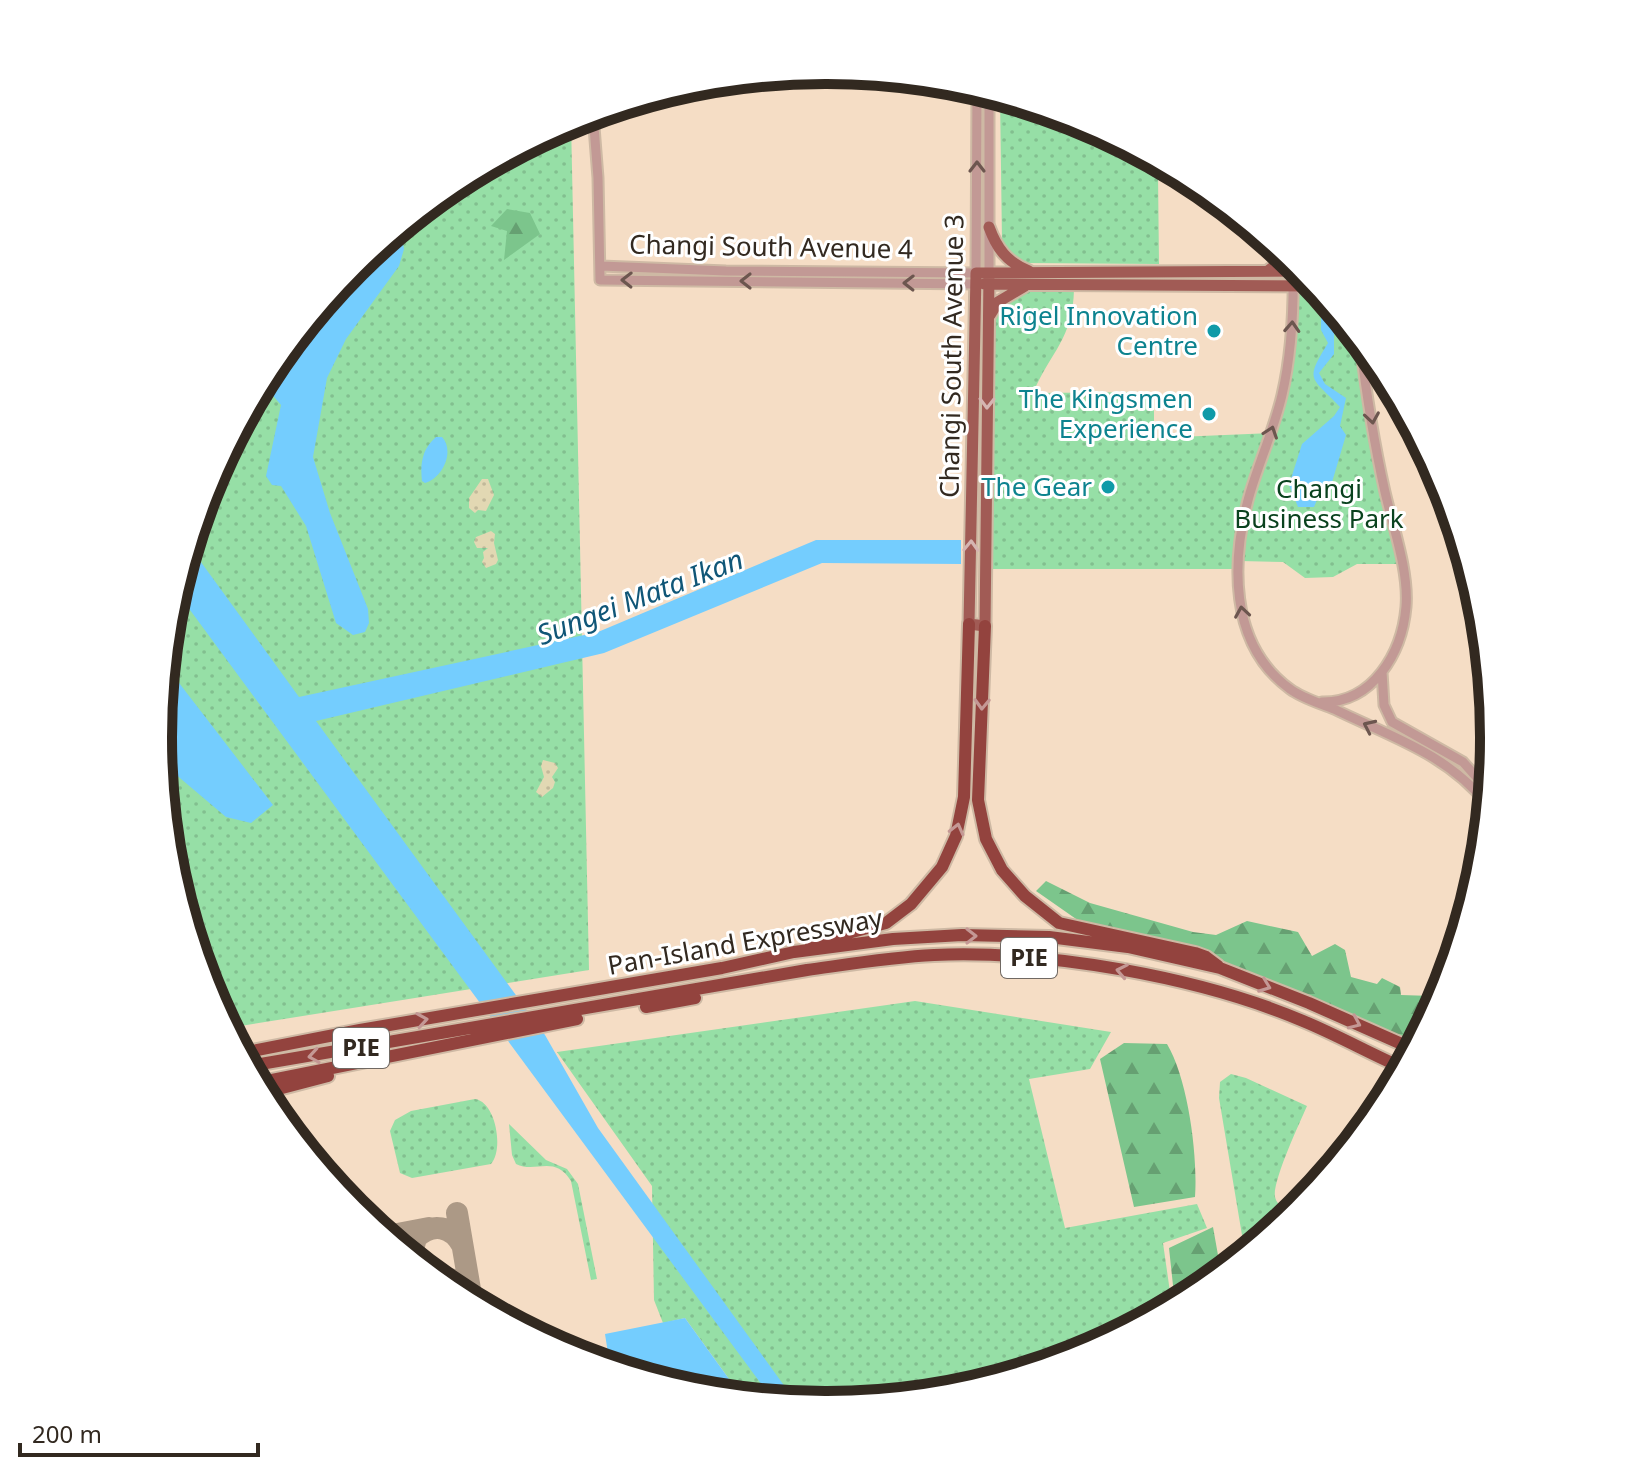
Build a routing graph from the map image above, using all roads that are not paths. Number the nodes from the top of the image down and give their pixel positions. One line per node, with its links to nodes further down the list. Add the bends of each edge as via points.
1 (977, 102): 9 (street, Changi South Avenue 3, one-way to 1)
2 (989, 105): 4 (street, Changi South Avenue 3)
3 (594, 127): 6 (street)
4 (989, 227): 9 (street, Changi South Avenue 3); 10 (main road, via 1007,259)
5 (1278, 265): 8 (main road)
6 (601, 266): 9 (street, Changi South Avenue 4); 9 (street, Changi South Avenue 4, one-way to 6, via 600,280)
7 (1282, 270): 8 (main road)
8 (1265, 272): 10 (main road)
9 (982, 278): 10 (main road); 14 (main road, Changi South Avenue 3); 16 (main road, Changi South Avenue 3, one-way to 9)
10 (1031, 279): 12 (main road); 14 (main road, via 998,302)
11 (1294, 281): 12 (street)
12 (1293, 287): 13 (main road); 19 (street, one-way to 12, via 1291,689 1260,660 1243,621 1239,586 1241,535 1250,493 1283,393)
13 (1299, 287)
14 (988, 325): 17 (main road, Changi South Avenue 3, one-way to 17)
15 (1364, 368): 18 (street, one-way to 18, via 1406,583 1403,625)
16 (969, 624): 17 (main road); 22 (highway, one-way to 16, via 886,923 911,904 942,867 956,836 964,797)
17 (985, 626): 23 (highway, one-way to 23, via 978,800 986,839 1002,870 1059,923 1195,953)
18 (1382, 672): 19 (street, via 1349,699); 20 (street, via 1388,715 1400,729)
19 (1319, 702): 21 (street, one-way to 19, via 1444,762)
20 (1478, 774)
21 (1477, 791)
22 (794, 952): 23 (highway, Pan-Island Expressway / PIE, one-way to 23, via 893,939 1049,937 1128,947); 26 (highway, Pan-Island Expressway / PIE, one-way to 22)
23 (1220, 968): 25 (highway, Pan-Island Expressway / PIE, one-way to 25)
24 (492, 1030): 27 (highway); 28 (highway, PIE, one-way to 28); 29 (highway, Pan-Island Expressway / PIE, one-way to 24, via 1303,1021 1198,988 1117,969 1001,956 935,955 858,963)
25 (1403, 1044)
26 (252, 1050)
27 (404, 1054): 30 (highway); 31 (highway)
28 (260, 1064)
29 (1392, 1064)
30 (270, 1080)
31 (276, 1089)

